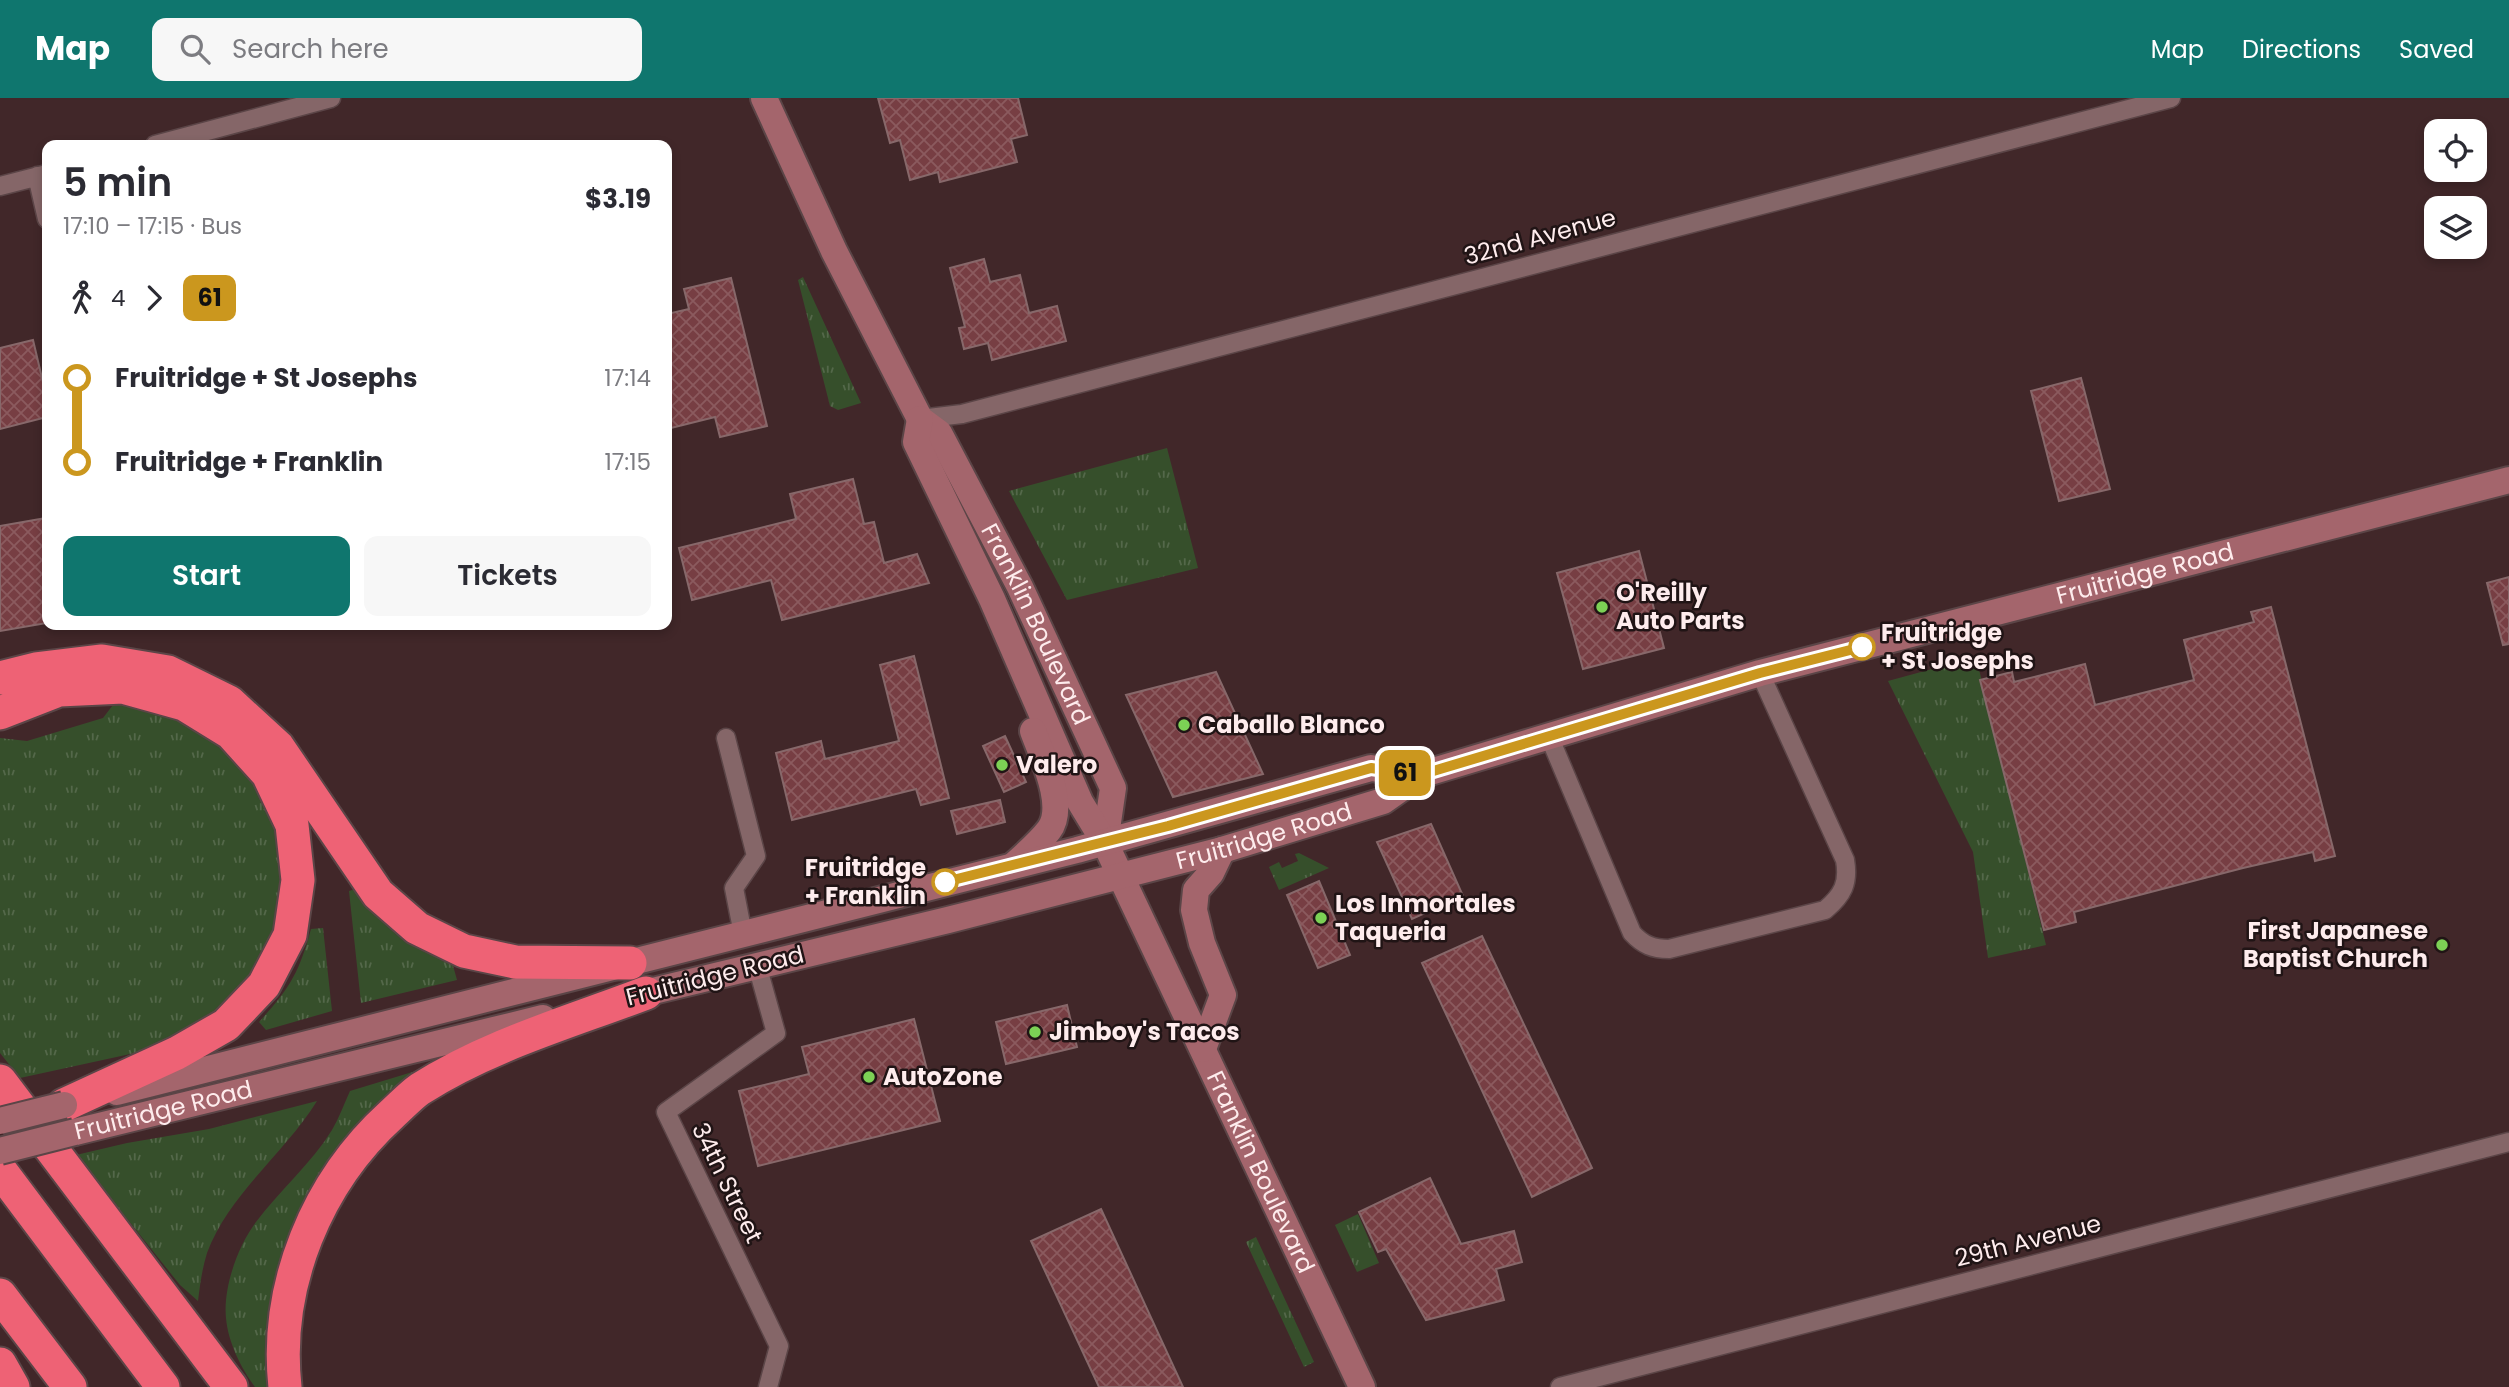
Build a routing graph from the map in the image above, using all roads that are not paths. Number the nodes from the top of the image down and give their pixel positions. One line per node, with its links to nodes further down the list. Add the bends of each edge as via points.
1 (331, 98): 4 (street)
2 (764, 98): 7 (main road, Franklin Boulevard, via 834,251)
3 (2171, 98): 7 (street, 32nd Avenue, via 962,414)
4 (174, 140)
5 (42, 175): 6 (street)
6 (0, 186)
7 (920, 419): 11 (main road, Franklin Boulevard, via 916,442); 16 (main road, Franklin Boulevard, via 939,433 1013,575 1113,788)
8 (2509, 480): 9 (main road, Fruitridge Road)
9 (1760, 673): 13 (main road, Fruitridge Road); 13 (street, via 1846,860 1846,883 1839,898 1825,910 1670,949 1641,943 1632,933)
10 (0, 678): 21 (highway, via 102,661 168,672 229,702 278,747 378,894 417,928 464,951 516,962)
11 (1031, 685): 16 (main road, Franklin Boulevard, via 1080,802); 18 (main road, via 1028,715 1055,796 1055,816 1050,829)
12 (0, 713): 26 (highway, via 59,690 123,687 184,704 231,733 250,753 268,774 292,825 298,880 290,935 264,985 226,1025)
13 (1549, 736): 15 (main road, Fruitridge Road)
14 (726, 738): 20 (street, via 755,856 734,888)
15 (1420, 775): 16 (main road, Fruitridge Road, via 1371,768); 17 (main road, Fruitridge Road, via 1383,801)
16 (1105, 843): 18 (main road, Fruitridge Road); 19 (main road, Franklin Boulevard)
17 (1222, 850): 19 (main road, Fruitridge Road); 24 (main road, via 1196,890 1194,910 1223,995)
18 (1014, 865): 20 (main road, Fruitridge Road)
19 (1120, 875): 22 (main road, Fruitridge Road); 24 (main road, Franklin Boulevard)
20 (743, 934): 21 (main road, Fruitridge Road)
21 (630, 963): 26 (main road, Fruitridge Road)
22 (757, 965): 23 (main road, Fruitridge Road); 38 (street, 34th Street, via 776,1033 666,1112 779,1346)
23 (646, 993): 26 (main road, Fruitridge Road); 37 (highway, via 478,1057 418,1091 367,1137 326,1193 298,1256 285,1324)
24 (1203, 1049): 39 (main road, Franklin Boulevard)
25 (0, 1081): 36 (highway)
26 (70, 1119): 27 (main road, Fruitridge Road, bridge); 29 (main road, Fruitridge Road, bridge)
27 (0, 1121)
28 (2509, 1142): 40 (street, 29th Avenue)
29 (0, 1151)
30 (0, 1170): 35 (highway)
31 (0, 1295): 34 (highway)
32 (0, 1364): 33 (highway)
33 (13, 1387)
34 (70, 1387)
35 (163, 1387)
36 (231, 1387)
37 (285, 1387)
38 (768, 1387)
39 (1362, 1387)
40 (1560, 1387)

